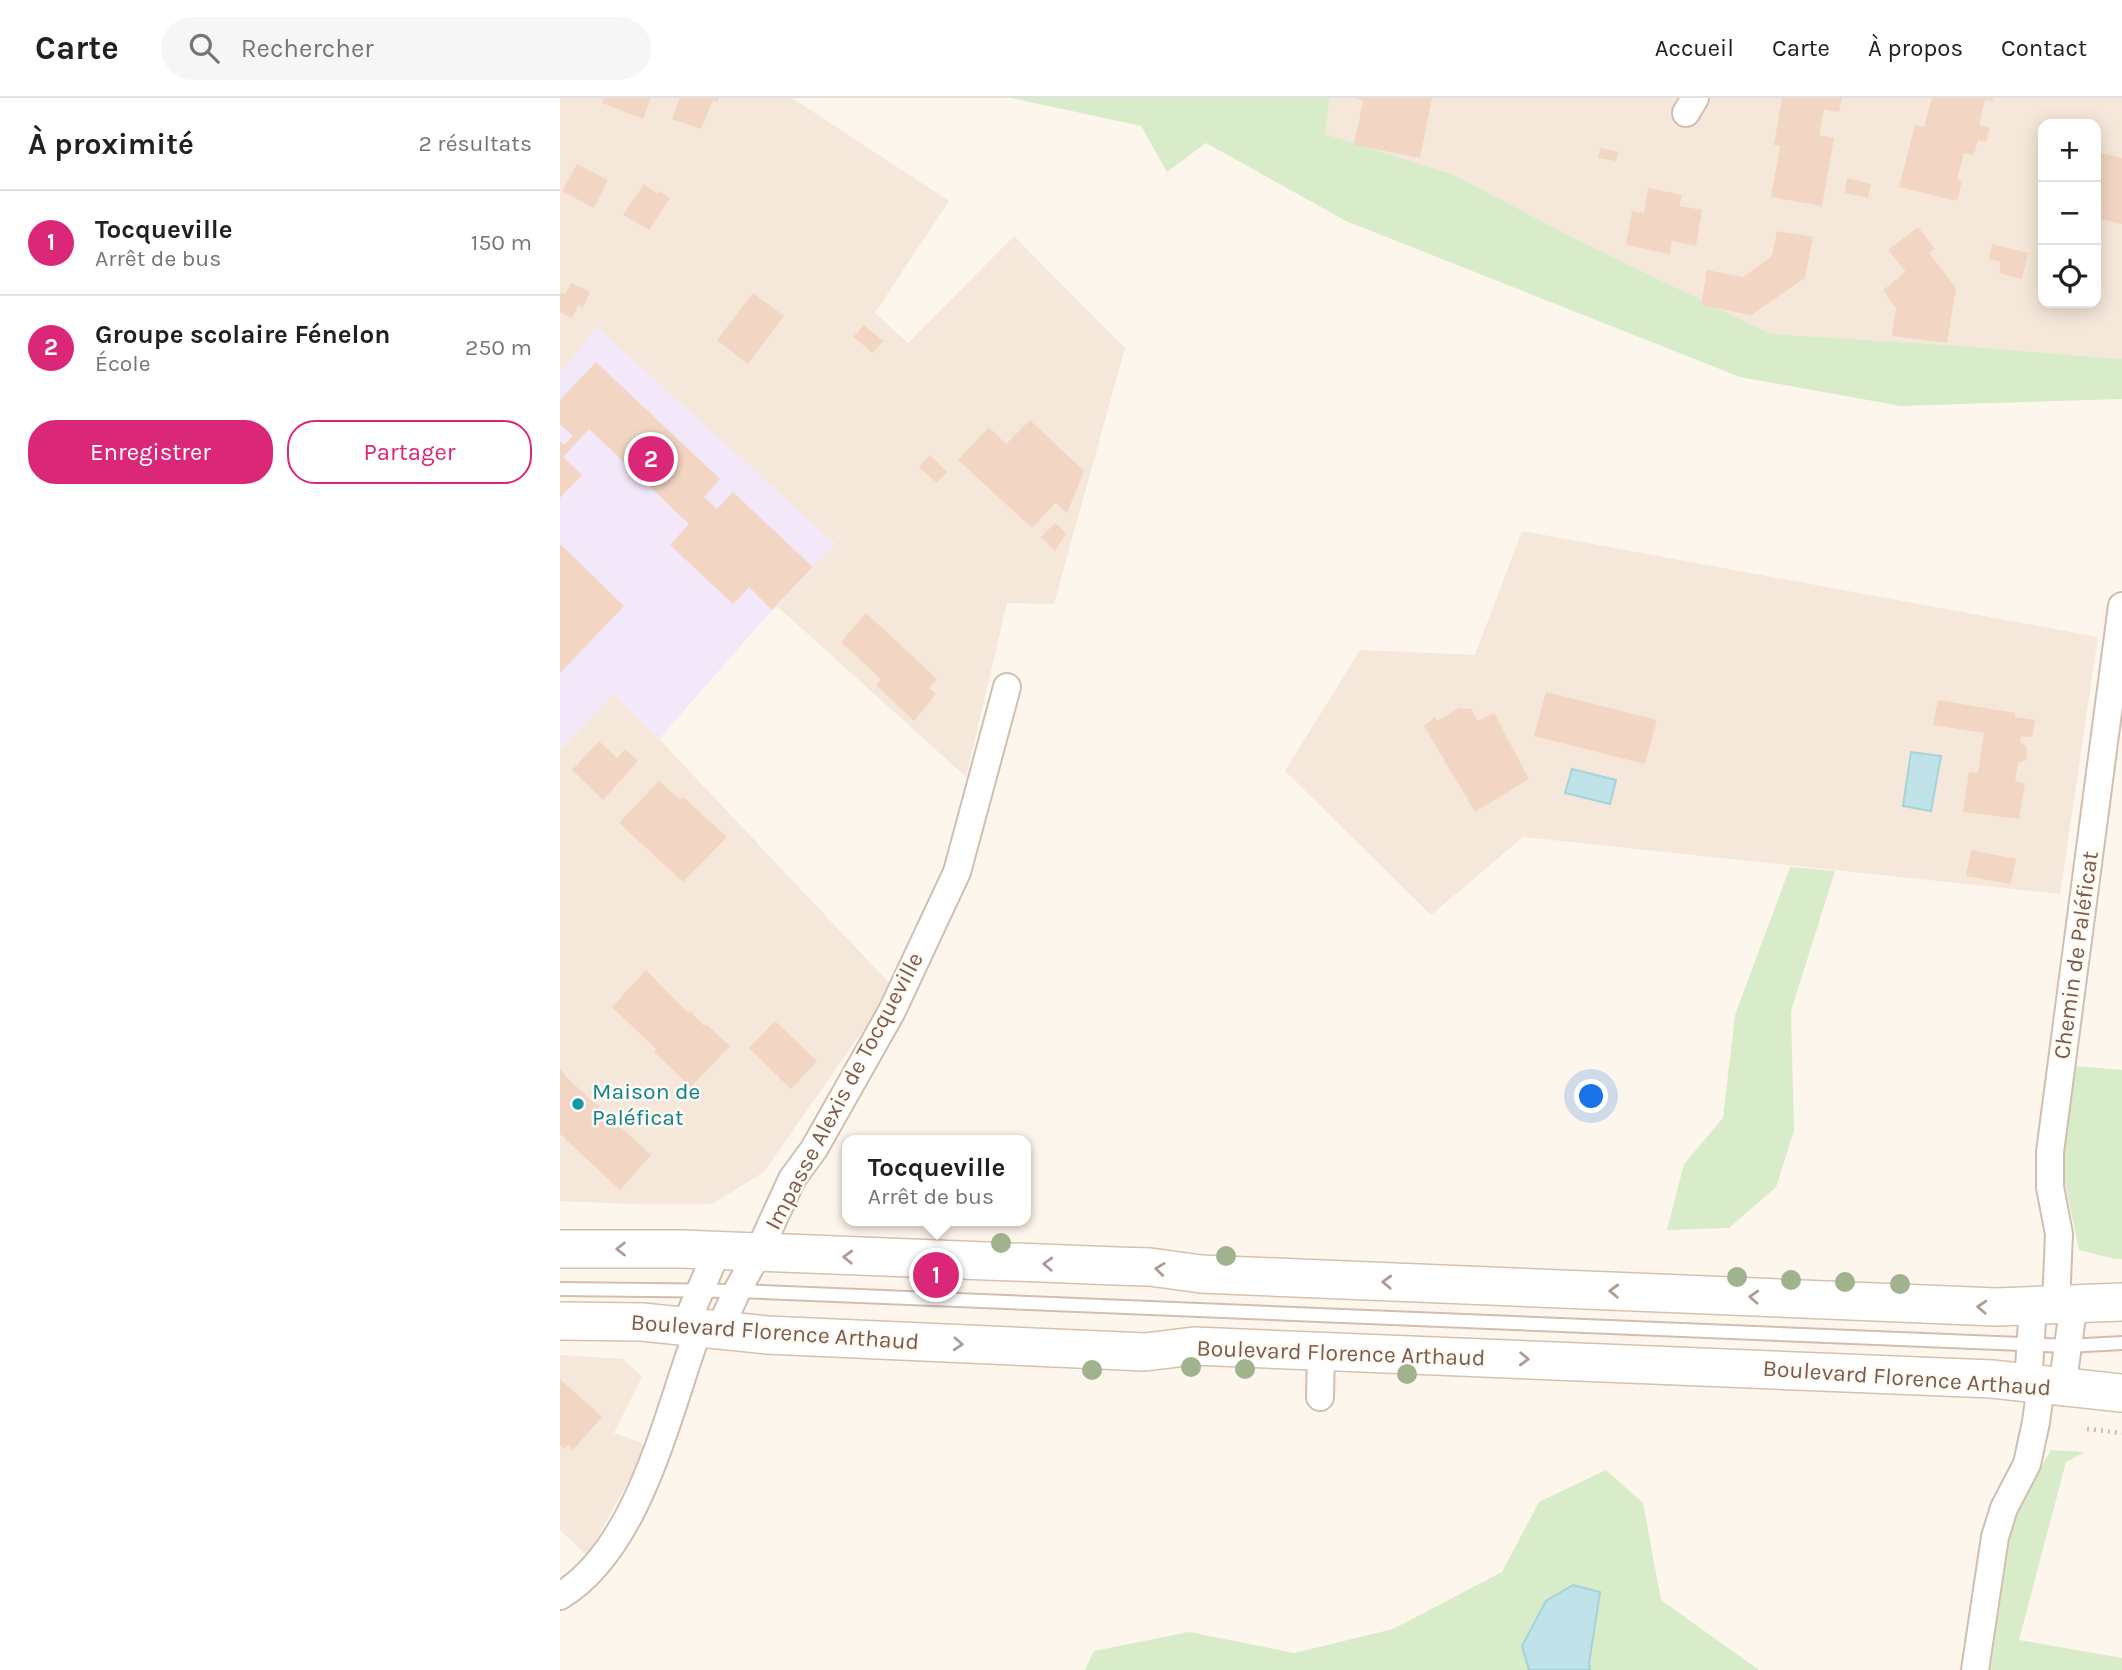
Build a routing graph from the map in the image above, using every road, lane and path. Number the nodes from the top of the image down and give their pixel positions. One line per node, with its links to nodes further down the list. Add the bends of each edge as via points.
1 (2122, 606): 10 (street, Chemin de Paléficat, via 2050,1152 2050,1187 2059,1234)
2 (1007, 687): 5 (street, Impasse Alexis de Tocqueville, via 957,872 892,1011 814,1149 792,1179)
3 (560, 1249): 4 (street, one-way to 3)
4 (717, 1251): 5 (street); 7 (street, Impasse Alexis de Tocqueville)
5 (758, 1253): 8 (street, Impasse Alexis de Tocqueville); 10 (street, one-way to 5, via 1996,1307)
6 (560, 1289): 7 (lane, Boulevard Florence Arthaud)
7 (701, 1291): 8 (lane, Boulevard Florence Arthaud); 12 (street, Impasse Alexis de Tocqueville)
8 (737, 1292): 12 (street, Impasse Alexis de Tocqueville); 13 (lane, Boulevard Florence Arthaud)
9 (2122, 1302): 10 (street)
10 (2055, 1304): 13 (street); 15 (street)
11 (560, 1321): 12 (street, Boulevard Florence Arthaud)
12 (701, 1328): 16 (street, Boulevard Florence Arthaud, one-way to 16, via 1135,1352 1194,1346); 22 (street, Impasse Alexis de Tocqueville, via 637,1500 601,1562)
13 (2031, 1343): 15 (lane, Boulevard Florence Arthaud); 17 (street)
14 (2122, 1343): 15 (lane, Boulevard Florence Arthaud)
15 (2068, 1346): 17 (street)
16 (1321, 1351): 17 (street, Boulevard Florence Arthaud, one-way to 17, via 1992,1379); 19 (street)
17 (2044, 1385): 18 (street, Boulevard Florence Arthaud); 23 (street, via 2026,1464 1995,1537)
18 (2122, 1393)
19 (1320, 1398)
20 (2087, 1429): 21 (path)
21 (2122, 1433)
22 (560, 1595)
23 (1975, 1670)

